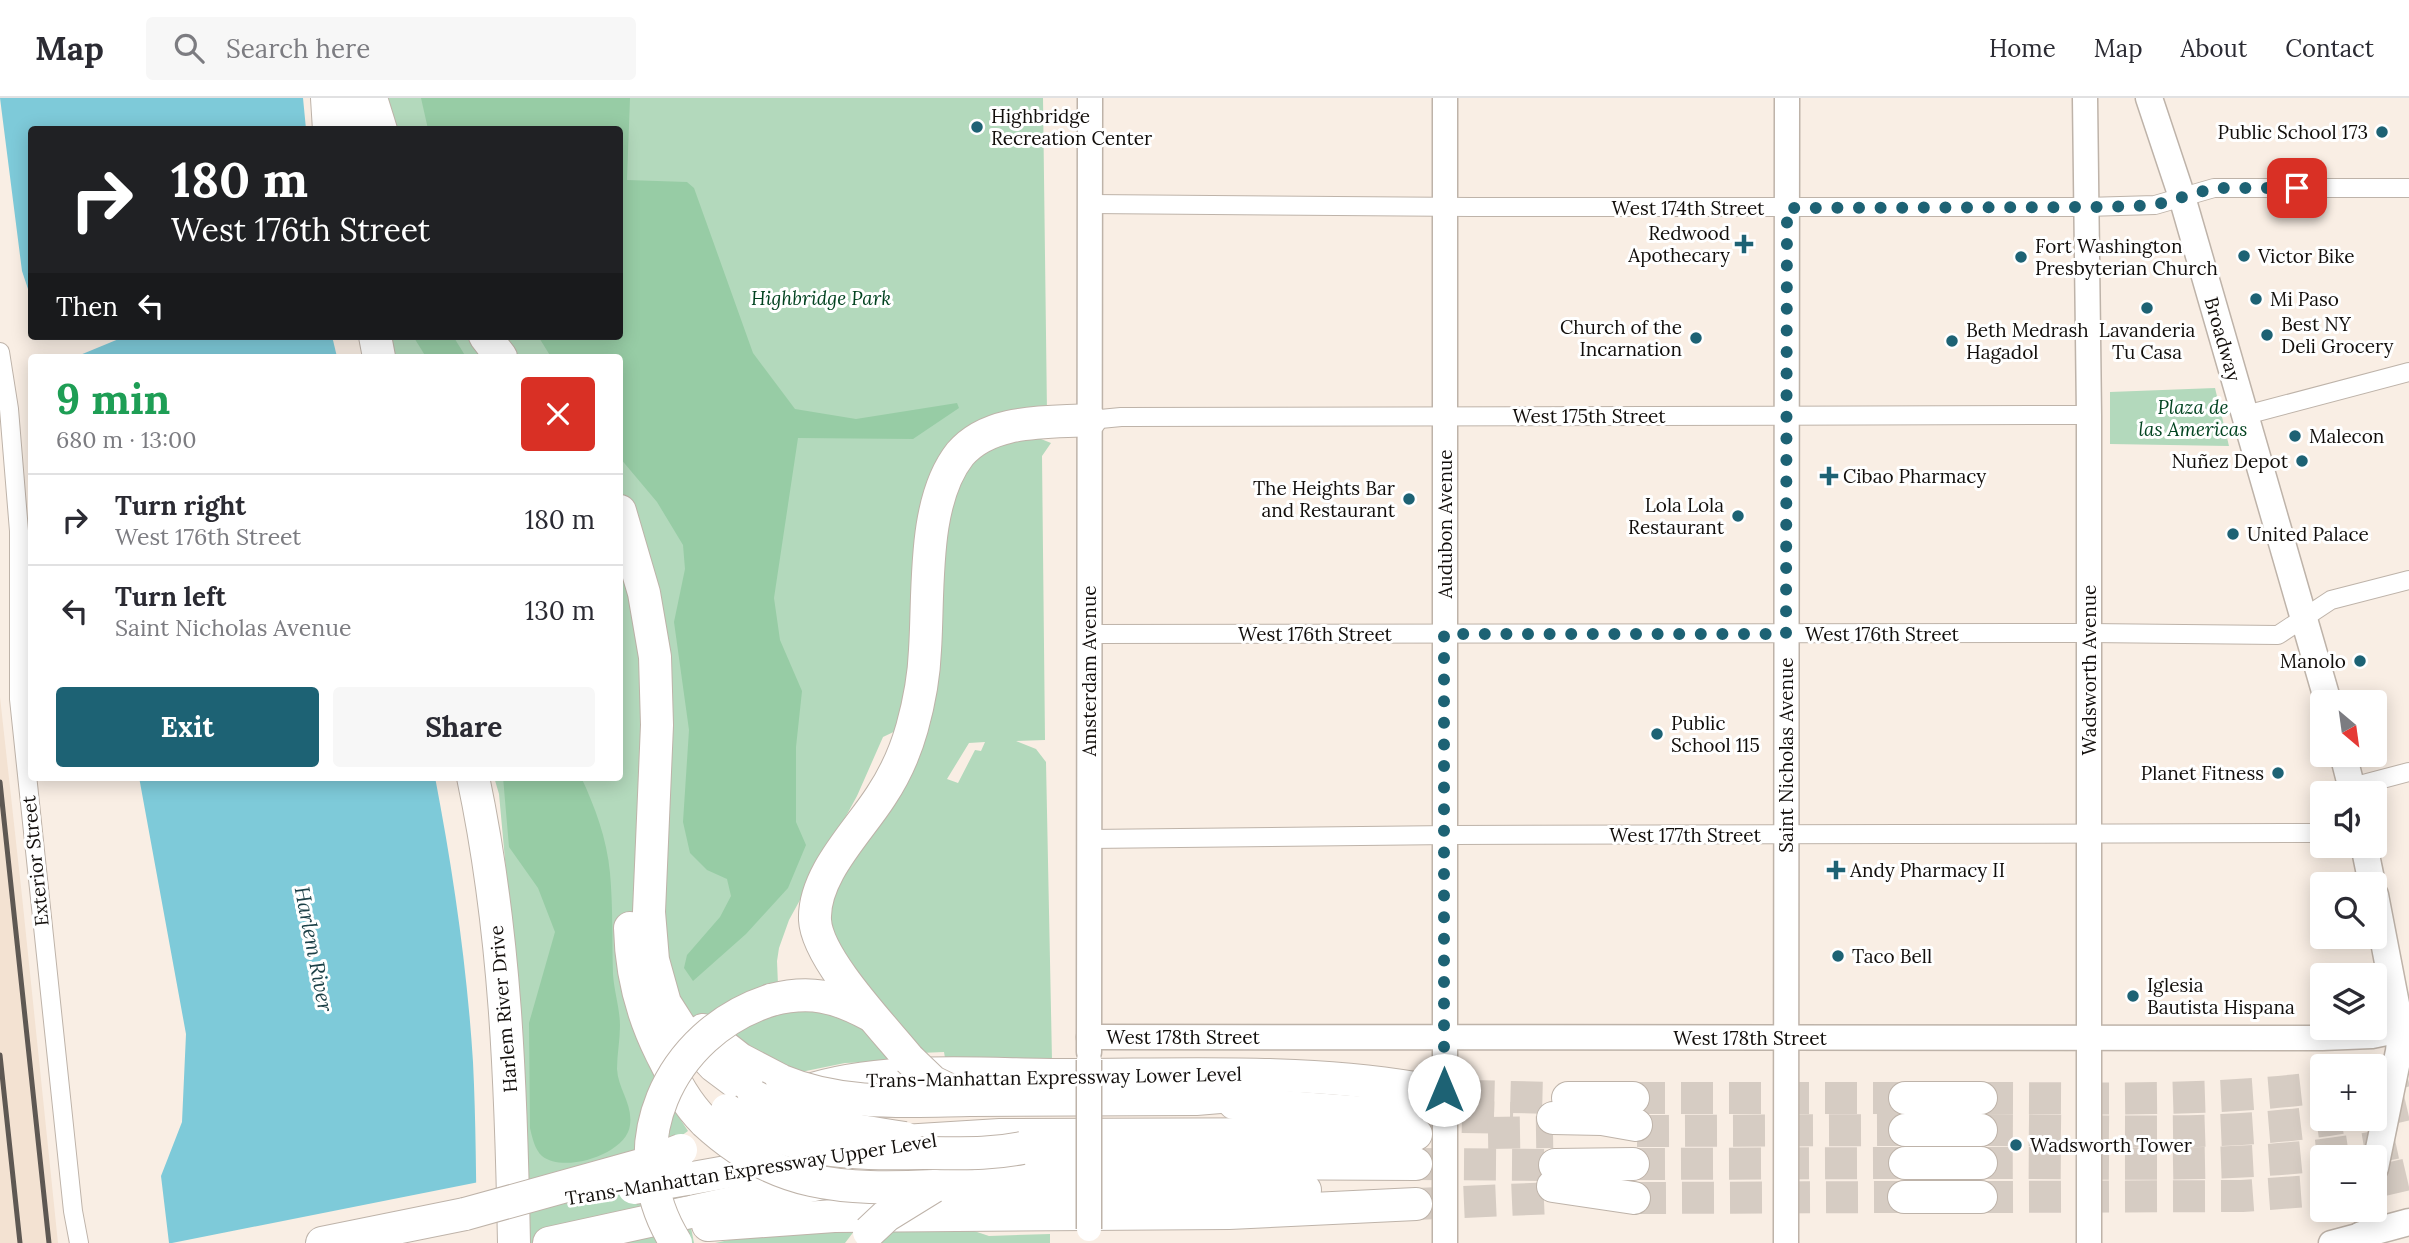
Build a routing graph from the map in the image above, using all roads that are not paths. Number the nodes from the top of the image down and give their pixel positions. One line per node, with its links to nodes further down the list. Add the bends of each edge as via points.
1 (327, 98): 10 (highway)
2 (356, 98): 11 (highway)
3 (371, 98): 12 (highway)
4 (391, 98): 13 (highway)
5 (1090, 98): 16 (main road, Amsterdam Avenue)
6 (1445, 98): 17 (main road, Audubon Avenue)
7 (1787, 98): 19 (main road, Saint Nicholas Avenue)
8 (2085, 98): 18 (main road, Wadsworth Avenue)
9 (2149, 98): 15 (main road, Broadway)
10 (329, 126)
11 (353, 126)
12 (380, 126)
13 (400, 126)
14 (2409, 188): 15 (street, West 174th Street, via 2214,188)
15 (2182, 197): 18 (street, West 174th Street, via 2155,205); 27 (main road, Broadway)
16 (1090, 204): 17 (street, West 174th Street); 30 (main road, Amsterdam Avenue)
17 (1445, 207): 19 (street, West 174th Street); 28 (main road, Audubon Avenue)
18 (2086, 207): 19 (street, West 174th Street); 26 (main road, Wadsworth Avenue)
19 (1787, 208): 29 (main road, Saint Nicholas Avenue)
20 (488, 340): 23 (highway)
21 (513, 340): 24 (highway)
22 (0, 352): 82 (street, Exterior Street, via 19,531 20,711)
23 (499, 354)
24 (524, 354)
25 (2409, 372): 27 (street)
26 (2089, 415): 29 (street, West 175th Street); 35 (main road, Wadsworth Avenue)
27 (2246, 415): 34 (main road, Broadway)
28 (1445, 416): 29 (street, West 175th Street); 30 (street, West 175th Street); 37 (main road, Audubon Avenue)
29 (1786, 417): 38 (main road, Saint Nicholas Avenue)
30 (1090, 420): 36 (main road, Amsterdam Avenue); 50 (highway, via 992,432 963,451 941,488 931,547 923,672 909,740 888,785 828,872 816,904 823,949)
31 (623, 521): 53 (highway, via 644,593 655,657 657,725 649,921 656,972)
32 (2409, 580): 34 (street, West 176th Street, via 2331,600)
33 (623, 584): 53 (highway, via 638,686 631,954 643,1013)
34 (2304, 617): 35 (street, West 176th Street, via 2278,635); 39 (main road, Broadway)
35 (2089, 633): 38 (street, West 176th Street); 47 (main road, Wadsworth Avenue)
36 (1089, 634): 37 (street, West 176th Street); 48 (main road, Amsterdam Avenue)
37 (1444, 634): 38 (street, West 176th Street); 45 (main road, Audubon Avenue)
38 (1786, 634): 46 (main road, Saint Nicholas Avenue)
39 (2325, 690)
40 (2409, 772): 43 (street)
41 (453, 781): 83 (highway, Harlem River Drive, via 482,980)
42 (474, 781): 84 (highway, Harlem River Drive, via 505,992)
43 (2380, 781)
44 (2310, 834): 47 (street, West 177th Street)
45 (1444, 835): 46 (street, West 177th Street); 48 (street, West 177th Street); 52 (main road, Audubon Avenue)
46 (1786, 835): 47 (street, West 177th Street); 54 (main road, Saint Nicholas Avenue)
47 (2089, 835): 55 (main road, Wadsworth Avenue)
48 (1089, 839): 56 (main road, Amsterdam Avenue)
49 (2387, 949): 51 (main road)
50 (874, 1017): 59 (highway, bridge, via 933,1082); 77 (highway, bridge, via 842,1000 802,995 771,1000 741,1012 705,1036 663,1095 652,1138 651,1170 658,1205)
51 (2405, 1029): 55 (main road, West 178th Street, via 2333,1038); 66 (main road)
52 (1444, 1037): 54 (main road, West 178th Street); 56 (main road, West 178th Street); 87 (main road, Audubon Avenue)
53 (681, 1038): 59 (highway, bridge, via 824,1094 856,1100); 60 (highway, via 723,1073); 60 (highway, via 678,1090)
54 (1788, 1038): 55 (main road, West 178th Street); 88 (main road, Saint Nicholas Avenue)
55 (2089, 1039): 89 (main road, Wadsworth Avenue)
56 (1089, 1049): 67 (main road, Amsterdam Avenue, bridge)
57 (1905, 1098): 58 (highway)
58 (1981, 1098)
59 (970, 1100): 65 (highway, via 1196,1099)
60 (729, 1109): 67 (highway, bridge, via 804,1117 930,1141); 72 (highway, bridge, via 745,1153 804,1179 843,1187)
61 (1554, 1116): 62 (highway)
62 (1635, 1118)
63 (1905, 1130): 64 (highway)
64 (1981, 1130)
65 (1415, 1142): 70 (highway, Trans-Manhattan Expressway Upper Level, via 953,1137); 70 (highway, Trans-Manhattan Expressway Lower Level, via 1333,1079 883,1076 785,1098 749,1114); 72 (highway, via 1214,1190); 77 (highway, Trans-Manhattan Expressway Upper Level, via 948,1163 859,1175); 77 (highway, via 1230,1213 834,1216)
66 (2380, 1145)
67 (1089, 1148): 78 (main road, Amsterdam Avenue, bridge)
68 (1905, 1163): 69 (highway)
69 (1981, 1163)
70 (684, 1164): 81 (highway, Trans-Manhattan Expressway Upper Level, bridge)
71 (1633, 1164): 75 (highway, via 1554,1183)
72 (934, 1186): 79 (highway, bridge, via 886,1216)
73 (1904, 1197): 74 (highway)
74 (1981, 1197)
75 (1633, 1198)
76 (2409, 1222): 80 (main road)
77 (689, 1226): 85 (highway, Trans-Manhattan Expressway Upper Level); 86 (highway)
78 (1089, 1236)
79 (864, 1237)
80 (2360, 1239): 90 (main road)
81 (328, 1242)
82 (79, 1243)
83 (493, 1243)
84 (514, 1243)
85 (550, 1243)
86 (574, 1243)
87 (1445, 1243)
88 (1786, 1243)
89 (2089, 1243)
90 (2331, 1243)

